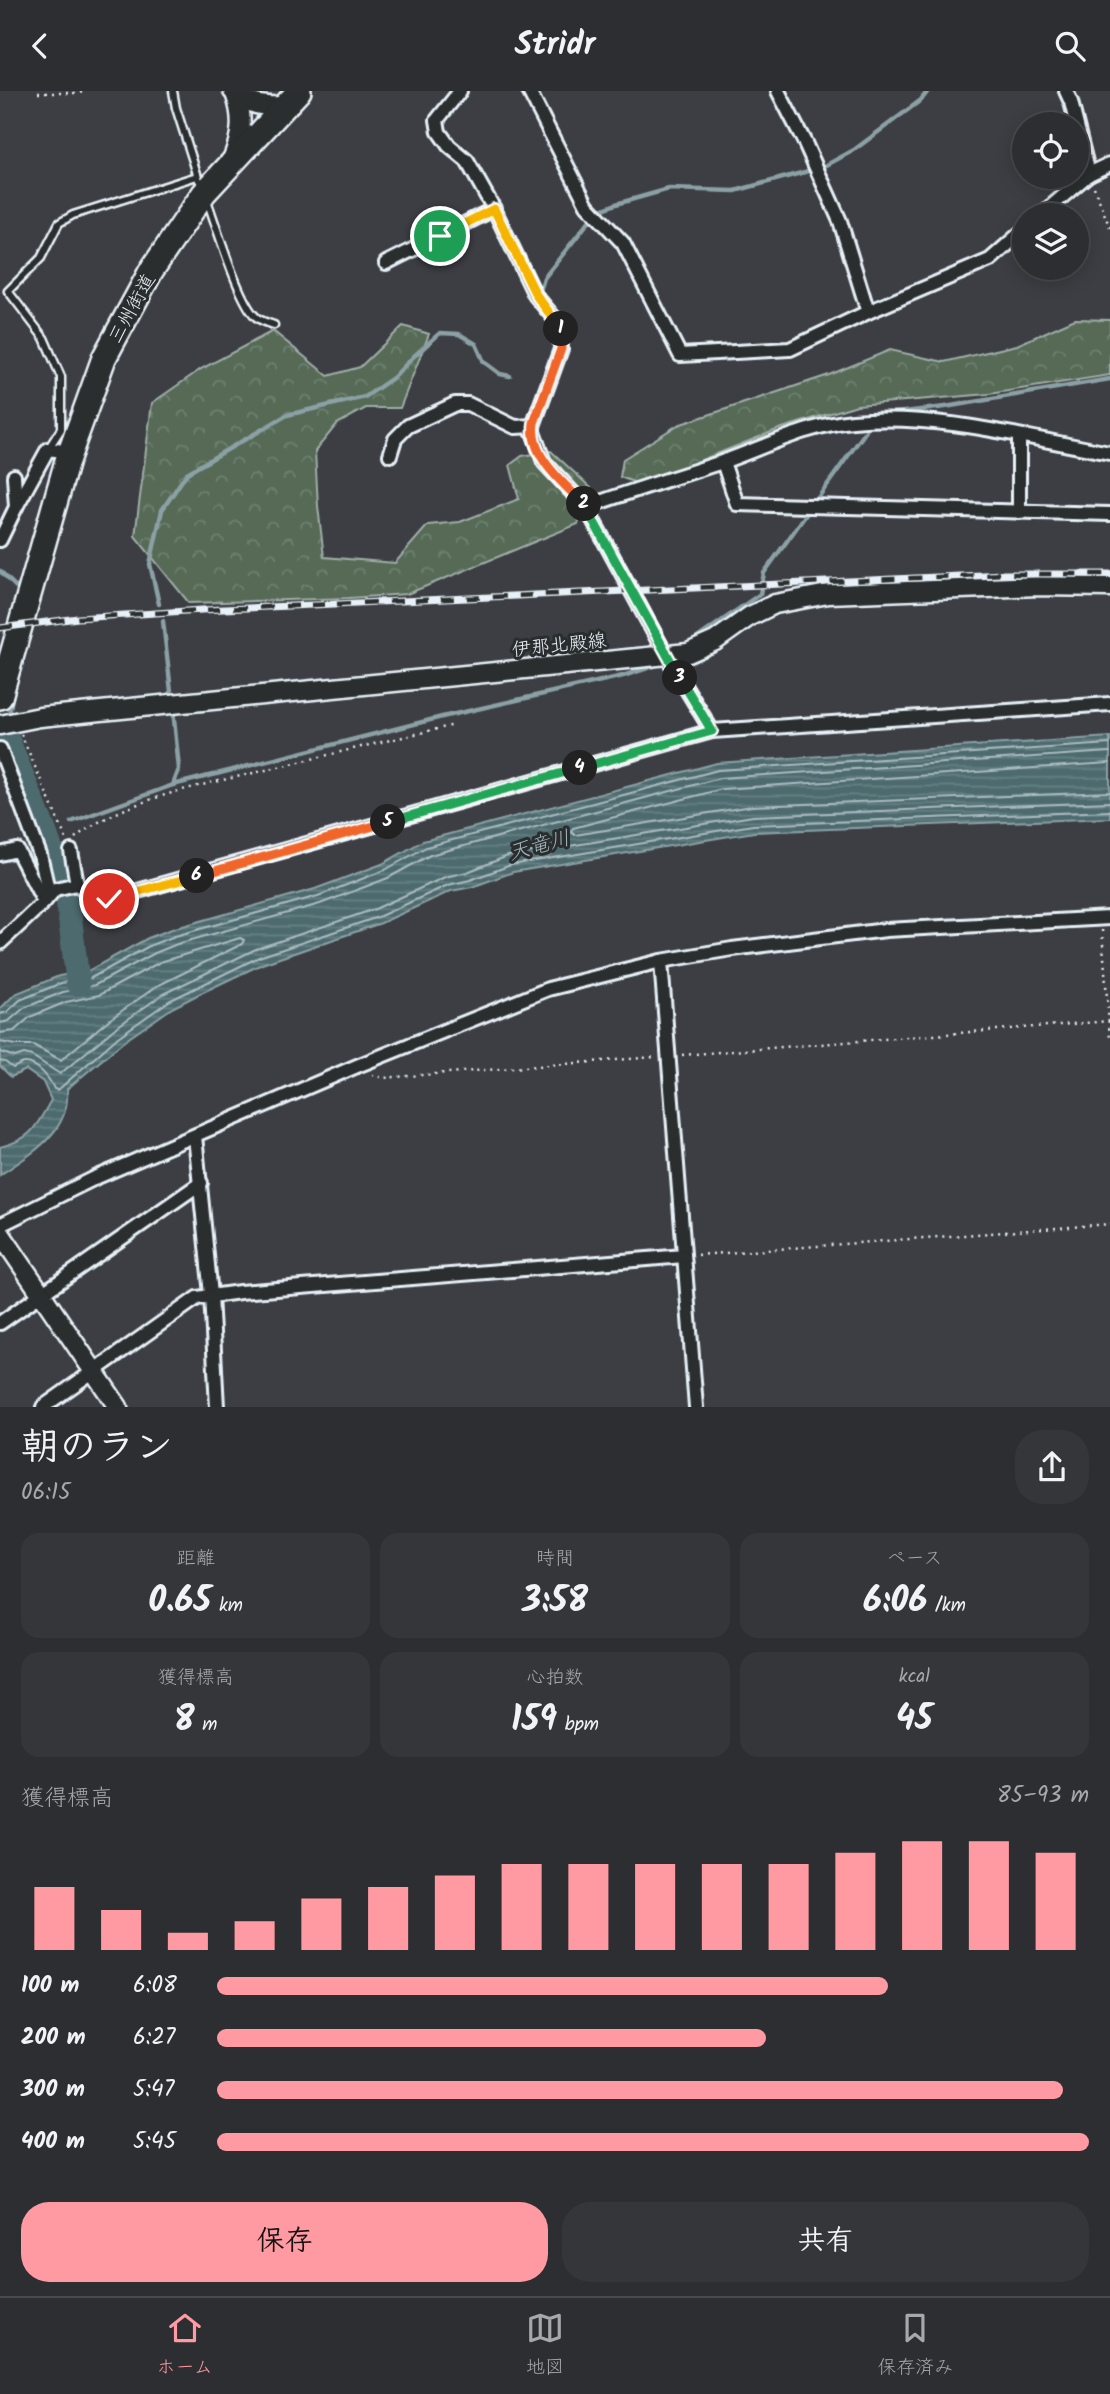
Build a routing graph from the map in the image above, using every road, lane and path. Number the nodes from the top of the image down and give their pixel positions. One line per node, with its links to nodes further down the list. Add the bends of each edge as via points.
1 (84, 91): 8 (path)
2 (173, 91): 14 (lane)
3 (460, 91): 17 (street, via 437,120 439,132 467,161)
4 (529, 91): 21 (street, via 596,214 623,243 680,355 790,349)
5 (778, 91): 21 (street, via 840,221)
6 (1066, 91): 10 (street)
7 (234, 92): 9 (main road, via 256,105); 11 (main road, via 242,121)
8 (38, 93)
9 (291, 99): 11 (highway, 三州街道)
10 (1074, 112)
11 (231, 163): 14 (highway, 三州街道)
12 (1110, 163): 13 (street)
13 (1089, 174): 18 (path)
14 (201, 185): 22 (lane, via 251,311); 25 (highway, 三州街道, via 150,271); 25 (lane, via 73,215 59,223 41,258 8,291 44,338 61,377)
15 (1071, 189): 16 (street)
16 (1055, 203)
17 (494, 209): 20 (street); 23 (street, via 536,295 562,333 561,349)
18 (1110, 228)
19 (1012, 241): 21 (street, via 990,260)
20 (386, 263)
21 (868, 312)
22 (274, 325)
23 (533, 426): 27 (street, via 515,427 468,404 455,404 408,426 395,439); 31 (street, via 544,462)
24 (1019, 436): 26 (street); 28 (street, via 900,420 852,421 797,433); 32 (street)
25 (59, 451): 30 (street); 37 (highway, 三州街道, via 38,568)
26 (1110, 453)
27 (390, 455)
28 (723, 461): 31 (street); 32 (street, via 737,504)
29 (14, 477): 30 (street)
30 (16, 507): 34 (street)
31 (586, 507): 36 (street)
32 (1019, 512): 33 (street)
33 (1110, 514)
34 (0, 540)
35 (1110, 587): 36 (main road, 伊那北殿線, via 828,594 775,604 715,641 688,653)
36 (666, 655): 39 (main road, 伊那北殿線); 41 (street)
37 (0, 697)
38 (1110, 704): 41 (street)
39 (10, 723): 43 (path)
40 (455, 725): 43 (path, via 127,808 92,825 74,839)
41 (712, 731): 45 (street, via 109,899 91,895)
42 (0, 748): 46 (street, via 40,855 47,885)
43 (71, 851): 45 (street)
44 (0, 854): 46 (street, via 17,850)
45 (77, 884): 46 (street, via 55,889)
46 (44, 902): 48 (street)
47 (1106, 918): 49 (street, via 886,930); 50 (path)
48 (0, 943)
49 (662, 961): 52 (street); 53 (street, via 548,989)
50 (1109, 1021): 51 (path); 52 (path)
51 (1110, 1039)
52 (669, 1056): 53 (path, via 383,1078); 59 (street)
53 (357, 1066): 54 (street)
54 (195, 1136): 55 (street); 57 (street)
55 (201, 1183): 60 (street); 61 (street)
56 (1110, 1224): 59 (path)
57 (0, 1225)
58 (0, 1233): 60 (main road)
59 (684, 1256): 61 (street); 67 (street)
60 (42, 1295): 62 (street); 63 (main road)
61 (211, 1295): 63 (street, via 197,1298); 66 (street)
62 (0, 1323)
63 (95, 1371): 64 (street); 65 (main road)
64 (43, 1407)
65 (118, 1407)
66 (217, 1407)
67 (696, 1407)

